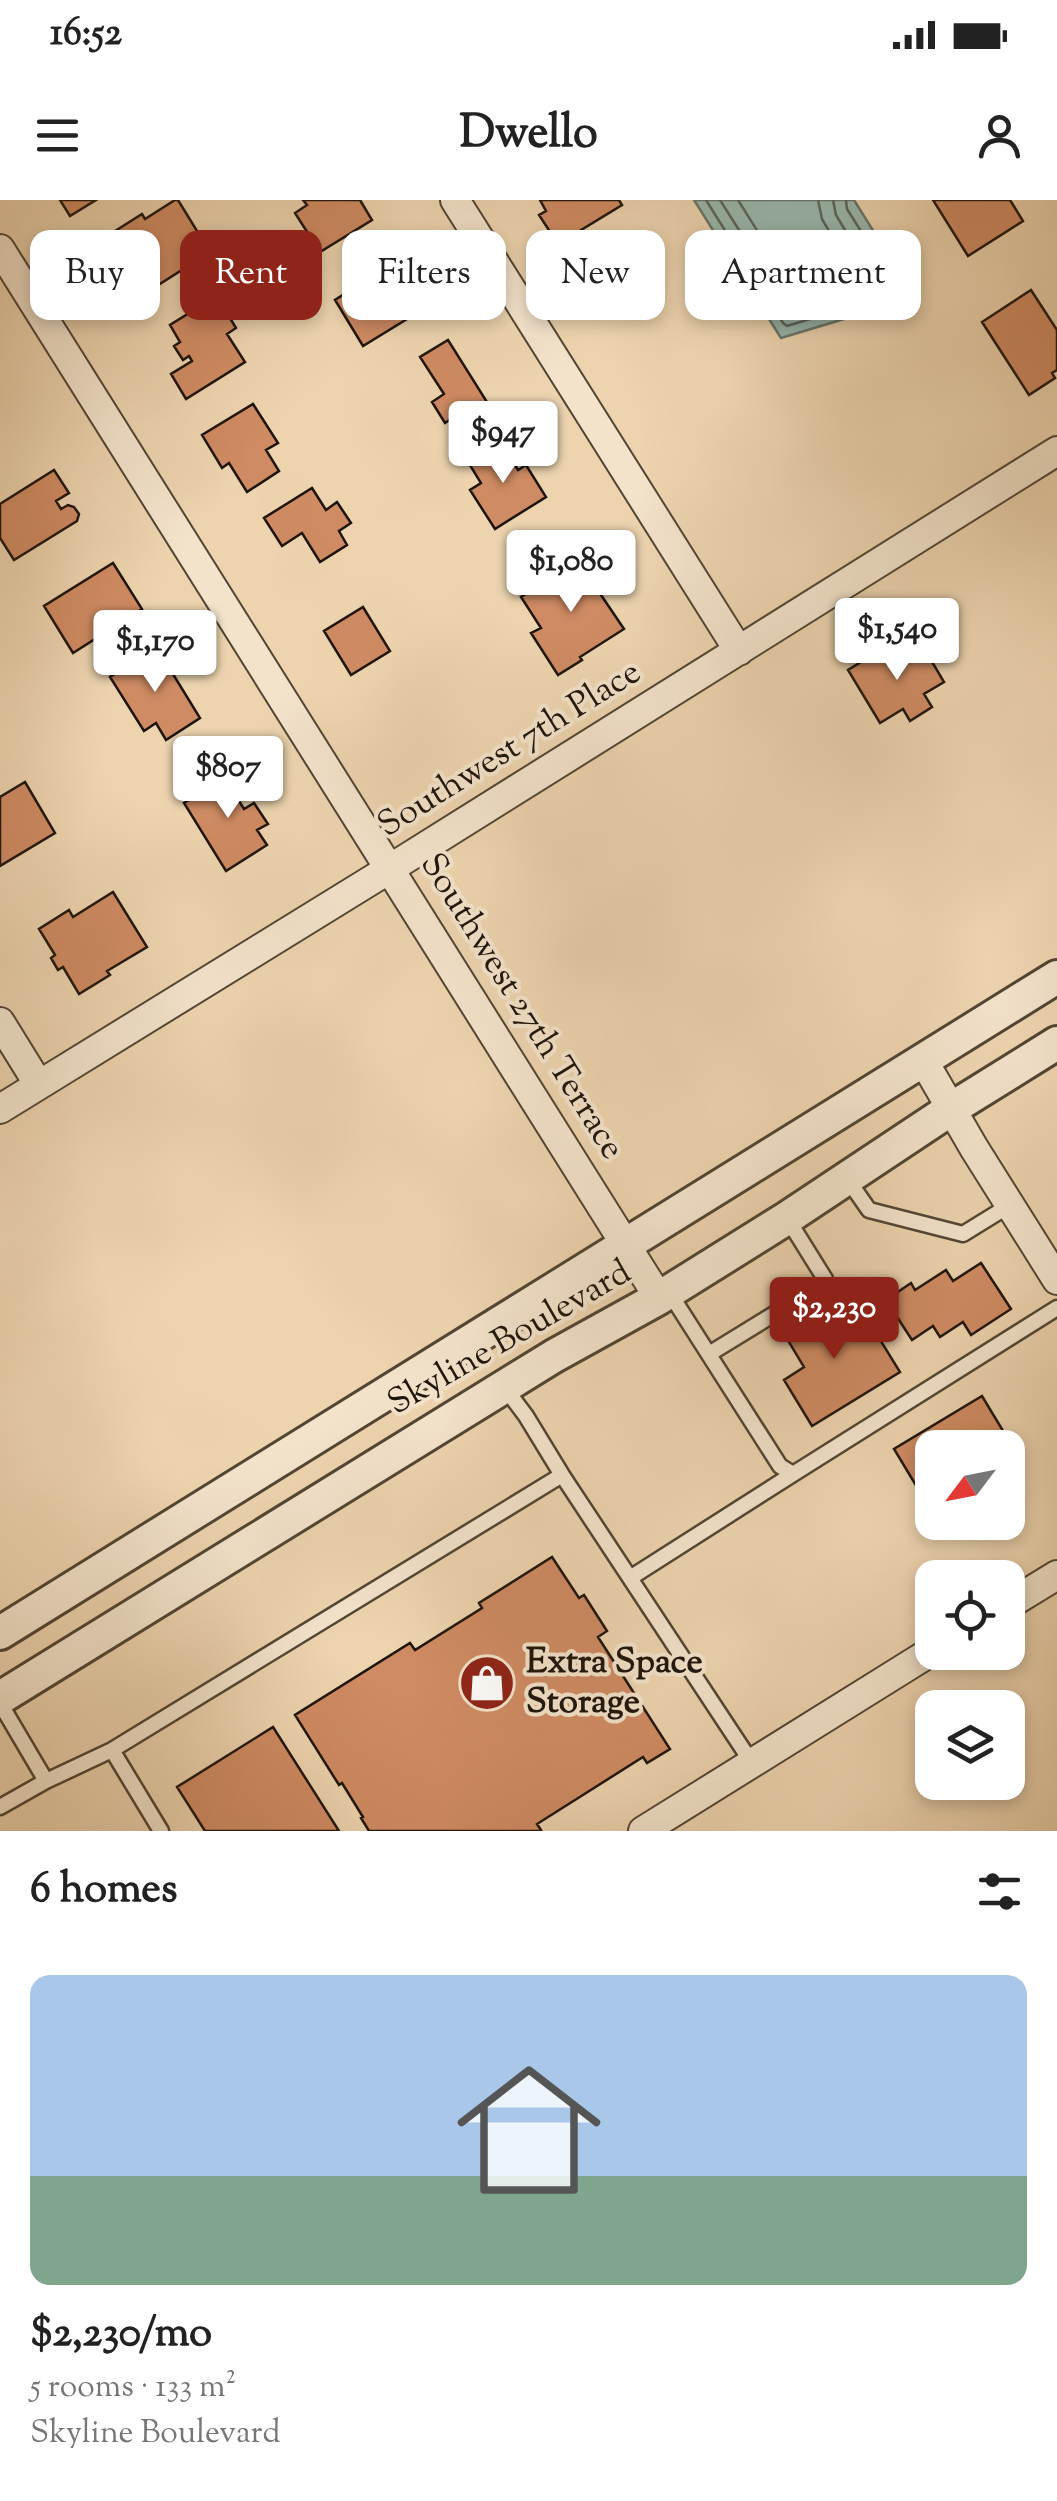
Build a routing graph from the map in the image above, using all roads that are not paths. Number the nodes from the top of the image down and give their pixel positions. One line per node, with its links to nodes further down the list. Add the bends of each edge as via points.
1 (455, 200): 4 (street)
2 (0, 249): 5 (street, Southwest 27th Terrace)
3 (1057, 451): 4 (street, Southwest 7th Place)
4 (739, 651): 5 (street, Southwest 7th Place)
5 (390, 868): 10 (street, Southwest 7th Place); 16 (street, Southwest 27th Terrace)
6 (1057, 978): 9 (street, Skyline Boulevard)
7 (0, 1022): 10 (street)
8 (1057, 1042): 11 (street, Skyline Boulevard)
9 (923, 1060): 11 (street); 16 (street, Skyline Boulevard)
10 (39, 1085): 12 (street, Southwest 7th Place)
11 (951, 1108): 13 (street, Skyline Boulevard); 14 (street)
12 (0, 1109)
13 (846, 1178): 14 (lane, via 869,1210 963,1234); 15 (street, Skyline Boulevard)
14 (1010, 1205): 17 (street)
15 (787, 1218): 18 (street, Skyline Boulevard); 20 (lane, via 825,1280)
16 (626, 1245): 18 (street, Southwest 27th Terrace); 27 (street, Skyline Boulevard)
17 (1057, 1280)
18 (664, 1295): 20 (lane); 21 (street, Skyline Boulevard)
19 (1057, 1308): 22 (lane)
20 (712, 1359): 22 (lane, via 780,1466)
21 (504, 1386): 23 (lane); 29 (street, Skyline Boulevard)
22 (793, 1474): 25 (lane)
23 (562, 1475): 25 (lane); 30 (lane)
24 (1057, 1575): 26 (street)
25 (630, 1578): 31 (lane)
26 (1025, 1595)
27 (0, 1632)
28 (915, 1662): 31 (street)
29 (0, 1700): 32 (lane)
30 (112, 1750): 32 (lane); 34 (lane)
31 (752, 1763): 35 (street)
32 (46, 1781): 33 (lane)
33 (0, 1807)
34 (161, 1831)
35 (643, 1831)

